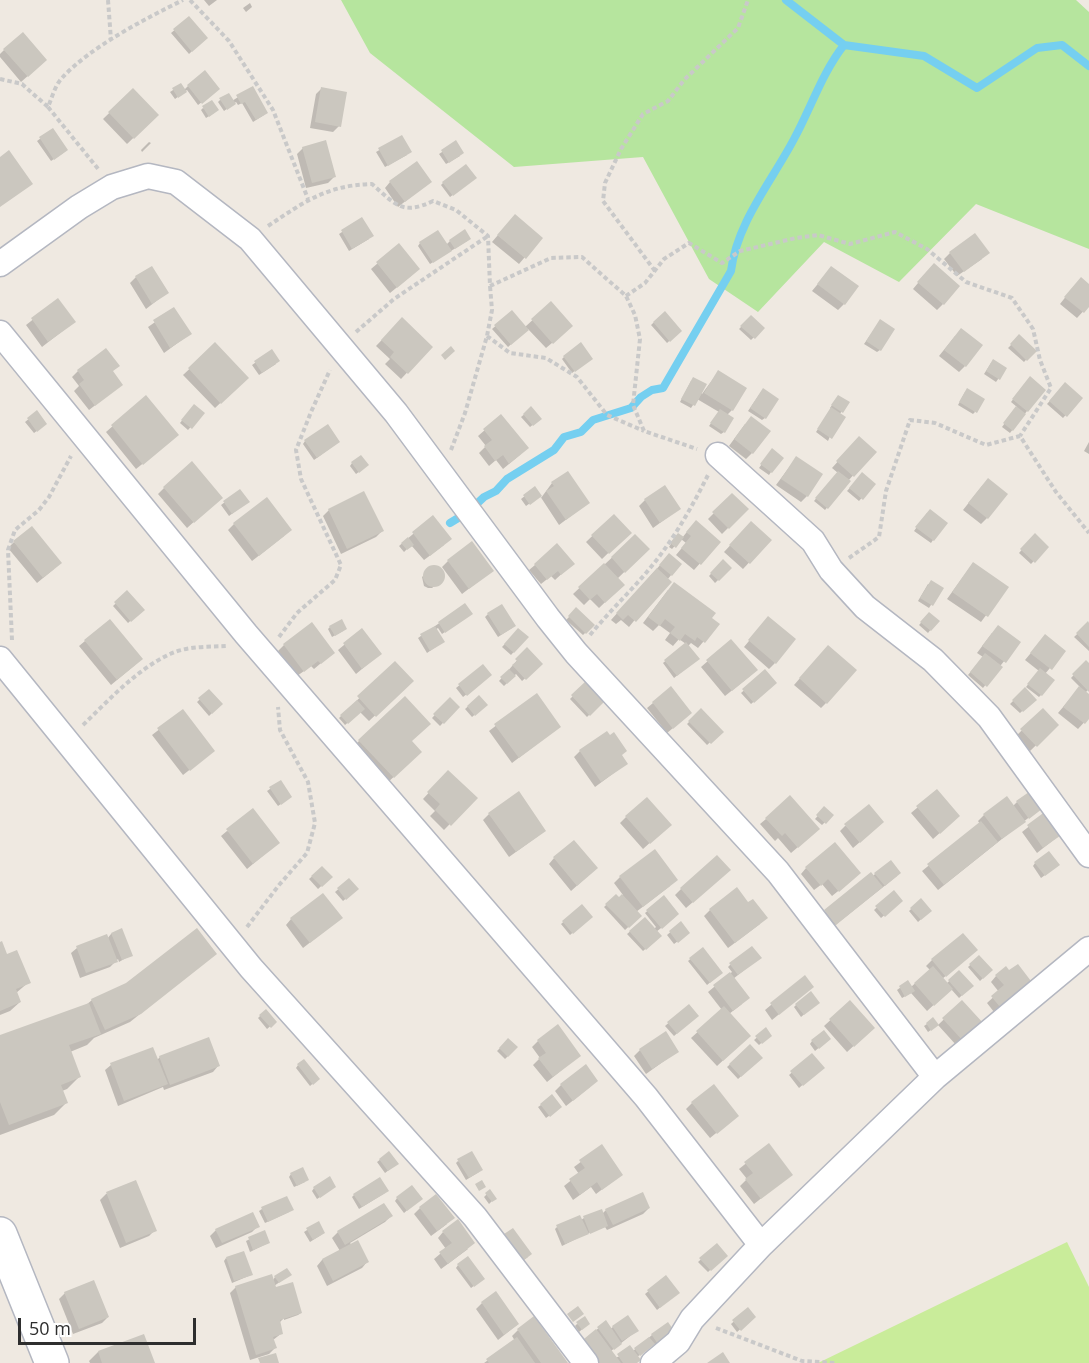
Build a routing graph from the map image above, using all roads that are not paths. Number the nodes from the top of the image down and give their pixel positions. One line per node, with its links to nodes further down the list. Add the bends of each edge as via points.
1 (0, 264): 7 (street, via 112,187 148,176 176,182 250,239 374,385 576,653 778,872)
2 (0, 333): 9 (street, via 246,634 646,1097)
3 (718, 455): 5 (street, via 813,541 831,570 865,607 933,660 989,717)
4 (7, 667): 11 (street, via 233,946 475,1217)
5 (1089, 855)
6 (1089, 949): 7 (street)
7 (935, 1077): 9 (street)
8 (0, 1234): 10 (main road)
9 (760, 1245): 12 (street, via 692,1319 678,1342)
10 (52, 1363)
11 (586, 1363)
12 (653, 1363)

